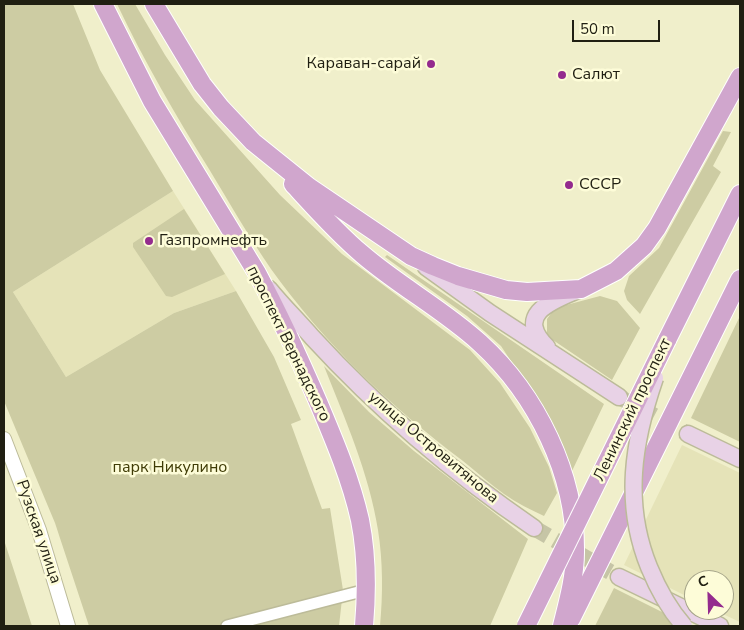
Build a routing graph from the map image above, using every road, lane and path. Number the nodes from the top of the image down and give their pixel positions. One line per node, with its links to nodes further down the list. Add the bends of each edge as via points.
1 (103, 4): 7 (main road, проспект Вернадского, via 152,101)
2 (154, 4): 4 (main road, via 202,84)
3 (740, 77): 9 (main road, via 644,246 616,271)
4 (253, 142): 6 (main road, via 309,187); 23 (main road, via 347,241 480,343 511,377 535,412 562,469 575,526 574,574)
5 (740, 194): 10 (main road, Ленинский проспект)
6 (411, 256): 9 (main road, via 458,276 506,290); 11 (main road)
7 (256, 273): 16 (main road, улица Островитянова, via 378,405 479,489); 18 (main road, проспект Вернадского, via 302,366 346,472 360,521)
8 (740, 279): 24 (main road)
9 (581, 289): 11 (main road, via 553,301 537,314 535,321 539,336)
10 (667, 340): 22 (main road, Ленинский проспект, bridge); 25 (main road, bridge, via 645,407 634,462 632,493 644,553 666,603)
11 (558, 358): 12 (main road)
12 (619, 397)
13 (688, 434): 15 (main road)
14 (4, 439): 19 (street, Рузская улица, via 39,530)
15 (740, 459)
16 (534, 528)
17 (619, 577): 26 (main road)
18 (366, 590): 20 (street); 21 (main road, проспект Вернадского)
19 (68, 626)
20 (227, 626)
21 (364, 626)
22 (526, 626)
23 (562, 626)
24 (567, 626)
25 (684, 626)
26 (720, 626)

